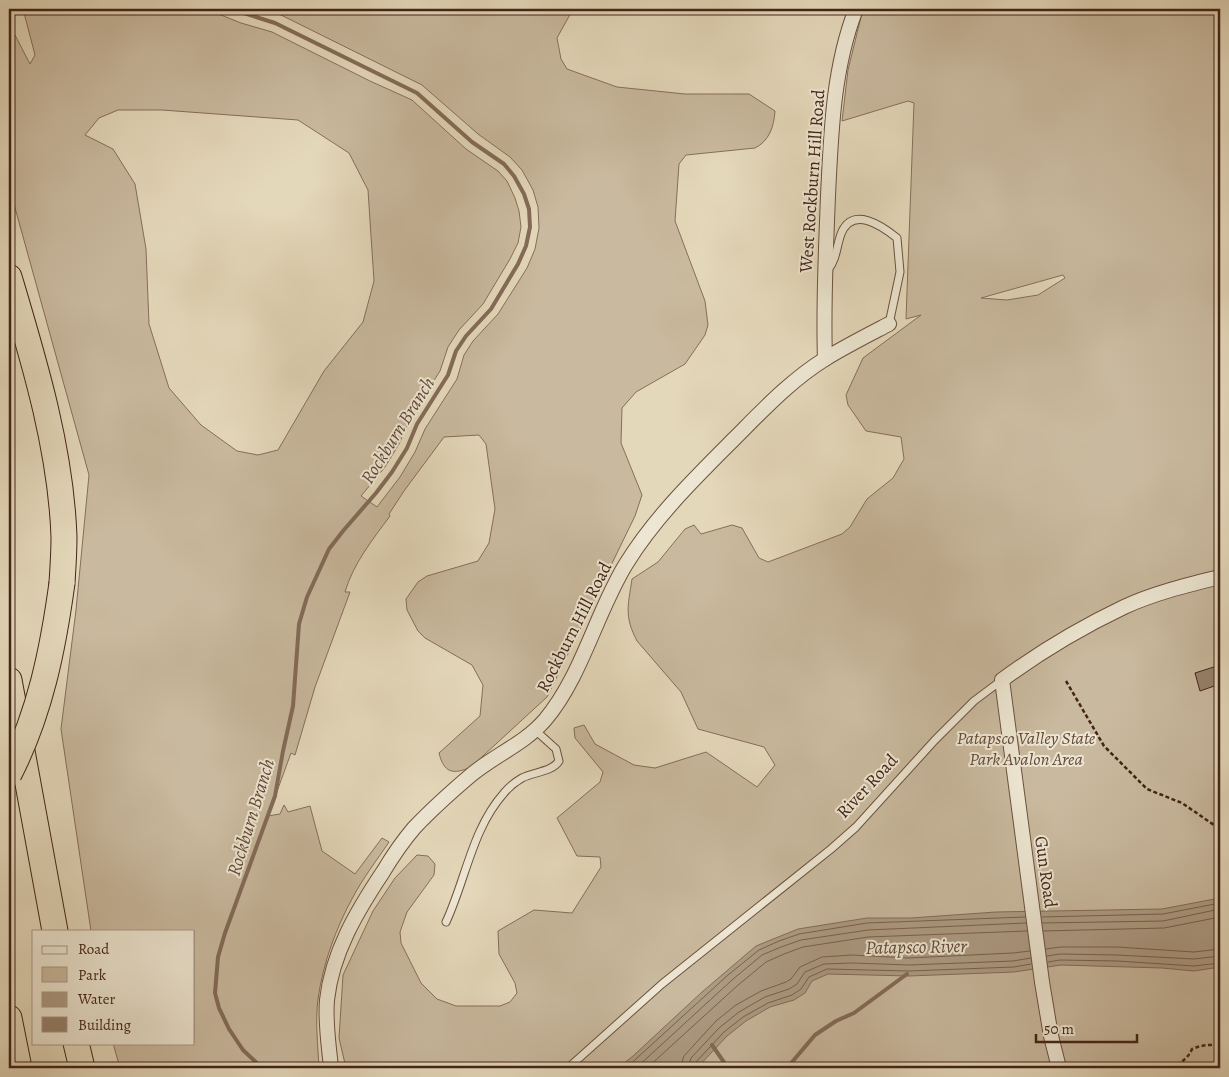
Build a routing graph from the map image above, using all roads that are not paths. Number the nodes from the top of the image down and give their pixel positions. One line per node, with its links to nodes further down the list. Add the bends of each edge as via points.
1 (856, 9): 2 (street, West Rockburn Hill Road, via 832,117)
2 (824, 275): 4 (lane, via 834,261 842,231 850,222 859,218 879,224 897,238 900,272); 5 (street, West Rockburn Hill Road)
3 (9, 277): 10 (highway, bridge, via 52,441 64,538 54,638 41,692)
4 (890, 324): 5 (street, Rockburn Hill Road)
5 (824, 359): 9 (street, Rockburn Hill Road, via 791,384 751,422 695,478 645,537 608,597 564,691)
6 (1220, 577): 8 (street, River Road, via 1126,606 1072,635)
7 (9, 680): 12 (highway)
8 (1002, 680): 18 (lane, River Road, via 974,701 948,727 856,827 662,984); 19 (street, Gun Road, via 1042,982)
9 (535, 730): 11 (lane, via 556,749 559,761 554,767 511,785 492,809 473,844); 17 (street, Rockburn Hill Road, via 478,768 442,798 412,831 363,902 344,939 333,969 327,1000)
10 (9, 774)
11 (446, 922)
12 (55, 930)
13 (9, 1018): 15 (highway)
14 (76, 1044): 16 (highway)
15 (19, 1068)
16 (82, 1068)
17 (331, 1068)
18 (568, 1068)
19 (1059, 1068)

